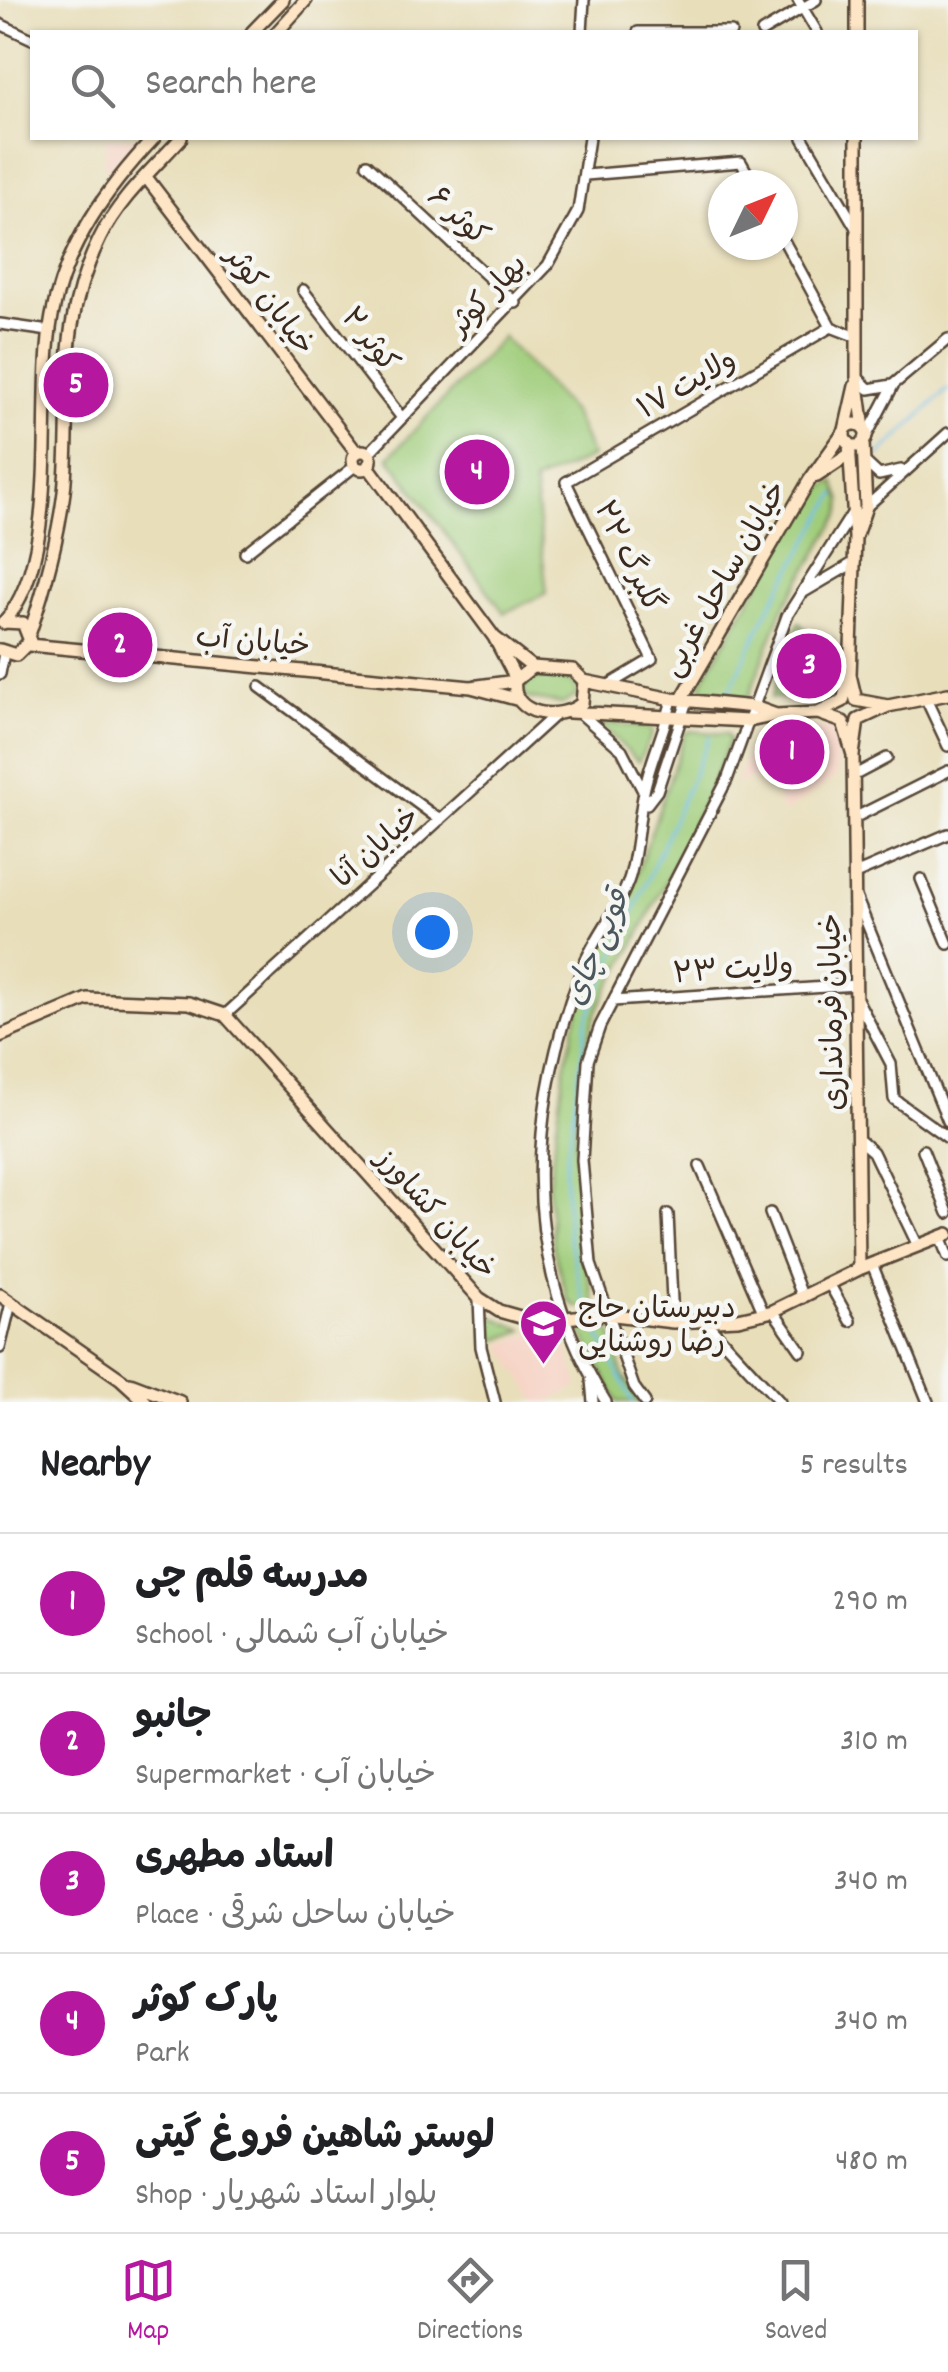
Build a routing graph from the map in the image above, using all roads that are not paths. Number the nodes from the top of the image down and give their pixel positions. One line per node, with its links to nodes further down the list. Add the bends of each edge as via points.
1 (282, 0): 8 (main road)
2 (306, 0): 9 (main road)
3 (584, 0): 10 (street)
4 (816, 0): 6 (street)
5 (856, 0): 13 (main road)
6 (801, 4): 11 (street); 12 (street)
7 (0, 24): 14 (street)
8 (254, 30)
9 (279, 30)
10 (582, 30)
11 (765, 30)
12 (816, 30)
13 (856, 30)
14 (30, 38)
15 (152, 140): 30 (main road, via 87,223 60,285)
16 (180, 140): 23 (main road)
17 (589, 140): 22 (street, بهار کوثر)
18 (804, 140): 24 (street)
19 (857, 140): 24 (main road)
20 (367, 164): 27 (street, کوثر ۶)
21 (746, 170): 22 (street, via 741,162)
22 (586, 175): 27 (street, بهار کوثر, via 572,226)
23 (146, 176): 39 (main road, خیابان کوثر); 50 (main road, via 100,238 72,319 64,490)
24 (857, 230): 31 (main road)
25 (794, 260): 29 (street)
26 (303, 290): 35 (street, کوثر ۲)
27 (516, 303): 35 (street, بهار کوثر)
28 (0, 324): 30 (street)
29 (831, 327): 31 (street); 43 (street, ولایت ۱۷)
30 (50, 332): 48 (main road, via 37,530 21,598)
31 (857, 336): 33 (main road)
32 (948, 339): 34 (street)
33 (857, 377): 34 (street, via 870,388); 37 (main road); 38 (main road)
34 (894, 384): 37 (street)
35 (402, 418): 39 (street, بهار کوثر)
36 (948, 433): 40 (street)
37 (864, 436): 38 (main road); 38 (main road, via 856,424); 41 (main road)
38 (847, 440): 42 (main road, خیابان ساحل غربی); 42 (main road, خیابان ساحل غربی); 44 (main road)
39 (362, 460): 45 (street, بهار کوثر); 49 (main road, خیابان کوثر)
40 (916, 461): 41 (street, via 887,476); 44 (street)
41 (864, 462): 44 (main road)
42 (809, 481): 62 (main road, خیابان ساحل غربی)
43 (566, 482): 56 (street, گلبرگ ۲۲, via 652,659)
44 (860, 510): 46 (main road); 47 (street)
45 (244, 553)
46 (854, 562): 47 (street); 63 (main road)
47 (801, 593): 65 (street)
48 (1, 624): 50 (main road, via 18,620)
49 (494, 637): 52 (main road, خیابان کوثر); 54 (main road, خیابان کوثر)
50 (29, 638): 51 (main road, via 21,653); 58 (main road, خیابان آب)
51 (2, 652): 53 (street)
52 (532, 667): 54 (main road); 55 (main road, via 568,669)
53 (0, 674)
54 (515, 680): 58 (main road, خیابان آب); 60 (main road)
55 (584, 682): 56 (main road); 66 (main road, via 585,696)
56 (607, 686): 62 (main road)
57 (260, 687): 81 (street)
58 (472, 687): 60 (main road, خیابان آب)
59 (948, 694): 61 (main road)
60 (516, 699): 66 (main road, via 526,709)
61 (926, 699): 64 (main road); 74 (street)
62 (680, 700): 65 (main road); 69 (street, خیابان ساحل غربی); 70 (street, خیابان ساحل غربی)
63 (849, 700): 64 (main road); 67 (main road); 71 (main road, خیابان فرمانداری, via 863,711); 73 (main road, خیابان فرمانداری, via 838,711)
64 (888, 706): 71 (main road)
65 (754, 707): 68 (main road); 72 (street)
66 (569, 712): 69 (main road); 79 (street, via 629,758); 81 (street, خیابان آنا)
67 (818, 713): 68 (main road); 73 (main road)
68 (776, 715): 72 (main road)
69 (668, 718): 70 (main road); 79 (street, خیابان ساحل غربی, via 645,783)
70 (683, 719): 72 (main road); 79 (street, خیابان ساحل غربی)
71 (858, 720): 73 (main road); 75 (main road, خیابان فرمانداری)
72 (749, 722): 88 (street, via 727,780)
73 (843, 722): 75 (main road, خیابان فرمانداری)
74 (948, 746)
75 (853, 755): 78 (main road, خیابان فرمانداری)
76 (887, 758): 78 (street)
77 (948, 770): 80 (street)
78 (854, 776): 80 (main road, خیابان فرمانداری)
79 (645, 807): 109 (street, خیابان ساحل غربی, via 629,879 565,1012 542,1143 542,1246)
80 (854, 818): 83 (main road, خیابان فرمانداری)
81 (440, 820): 89 (street, خیابان آنا)
82 (948, 834): 83 (street)
83 (854, 874): 85 (main road, خیابان فرمانداری)
84 (921, 878): 86 (street)
85 (855, 894): 87 (main road, خیابان فرمانداری); 91 (street)
86 (948, 944)
87 (856, 991): 88 (street, ولایت ۲۳); 92 (street, via 887,1053 894,1099); 93 (main road, خیابان فرمانداری)
88 (614, 1001): 108 (street, via 588,1061 582,1160 590,1264)
89 (226, 1016): 90 (main road, via 189,1003 87,999); 104 (main road, خیابان کشاورز)
90 (0, 1036)
91 (948, 1121)
92 (948, 1138)
93 (858, 1140): 100 (street, via 873,1152); 102 (main road, خیابان فرمانداری)
94 (923, 1150): 97 (street)
95 (700, 1166): 107 (street)
96 (770, 1213): 105 (street)
97 (948, 1213)
98 (668, 1214): 111 (street)
99 (944, 1236): 100 (main road, خیابان کشاورز); 101 (street)
100 (918, 1246): 102 (main road, خیابان کشاورز)
101 (948, 1257)
102 (866, 1267): 103 (main road, خیابان کشاورز); 124 (street)
103 (830, 1285): 105 (main road, خیابان کشاورز); 110 (street)
104 (479, 1298): 109 (main road, خیابان کشاورز, via 526,1320); 119 (street, via 481,1347)
105 (804, 1298): 107 (main road, خیابان کشاورز)
106 (5, 1299): 113 (street); 116 (main road)
107 (769, 1312): 112 (main road, خیابان کشاورز); 114 (street)
108 (606, 1314): 109 (main road, خیابان کشاورز); 111 (main road, خیابان کشاورز); 122 (street)
109 (567, 1316): 115 (street, خیابان ساحل غربی)
110 (850, 1321)
111 (673, 1322): 112 (main road, خیابان کشاورز)
112 (706, 1322): 123 (street)
113 (0, 1348)
114 (801, 1351)
115 (590, 1377): 120 (street, خیابان ساحل غربی); 121 (street, خیابان ساحل غربی)
116 (121, 1380): 117 (main road); 118 (main road)
117 (146, 1402)
118 (180, 1402)
119 (495, 1402)
120 (593, 1402)
121 (606, 1402)
122 (645, 1402)
123 (780, 1402)
124 (928, 1402)

